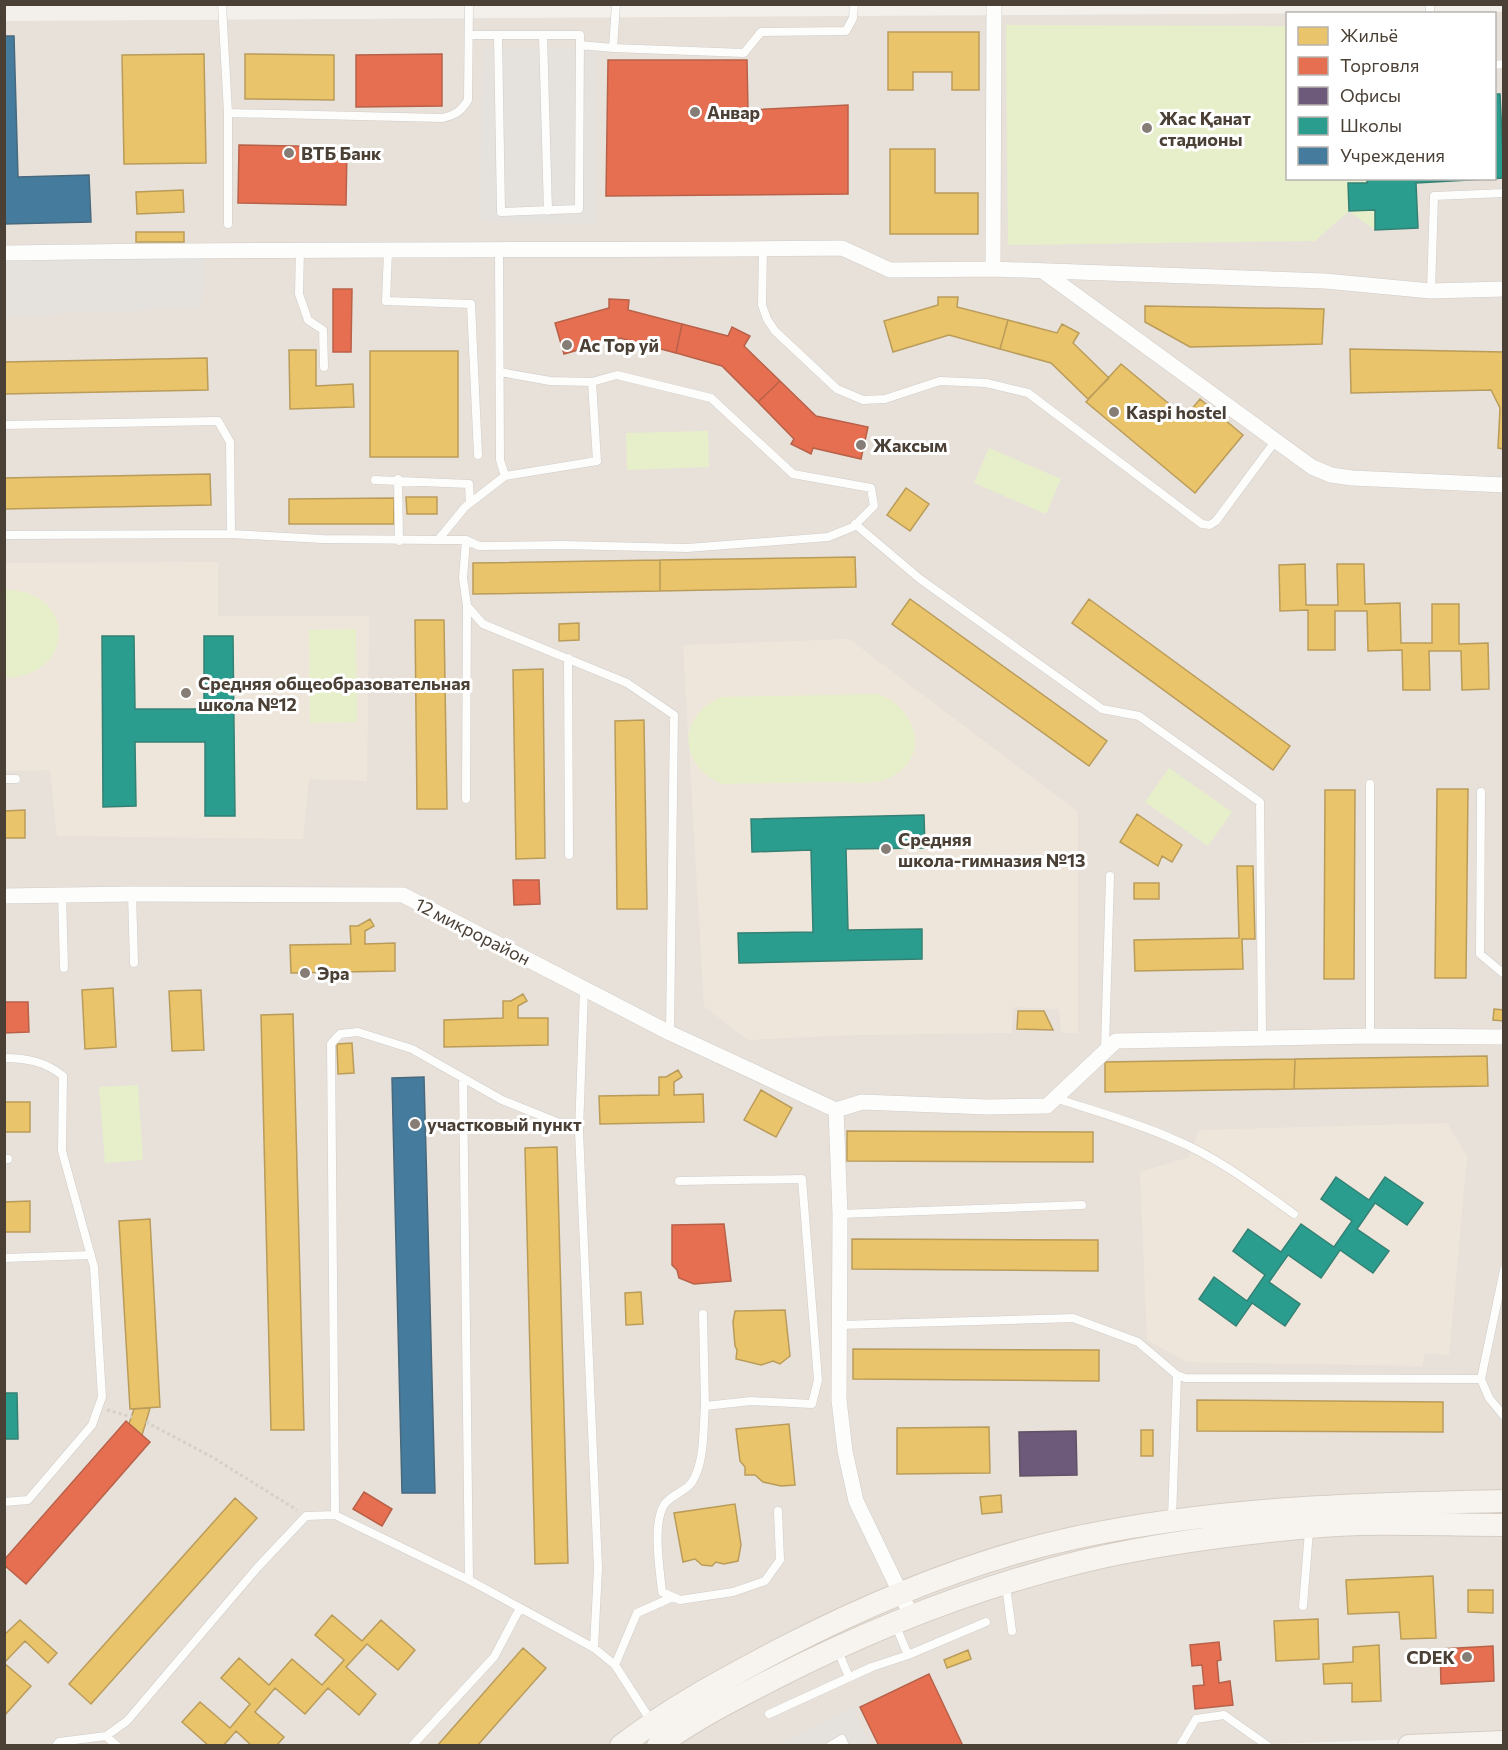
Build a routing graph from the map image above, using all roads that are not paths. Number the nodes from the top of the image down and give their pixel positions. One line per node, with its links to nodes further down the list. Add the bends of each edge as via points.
1 (222, 4): 11 (lane)
2 (469, 4): 6 (lane)
3 (616, 4): 10 (lane)
4 (854, 4): 10 (lane, via 846,32 762,32 744,53)
5 (994, 4): 20 (street)
6 (471, 35): 8 (lane); 11 (lane, via 468,100 452,116)
7 (543, 35): 8 (lane); 9 (lane, via 580,35); 13 (lane)
8 (498, 36): 13 (lane, via 501,212)
9 (580, 45): 10 (lane); 13 (lane, via 579,209)
10 (614, 48)
11 (228, 112): 14 (lane)
12 (1503, 193): 23 (lane, via 1434,196)
13 (548, 211)
14 (228, 224)
15 (300, 248): 18 (street); 19 (street); 24 (lane, via 299,294 308,320 323,330)
16 (763, 249): 17 (street); 20 (street, via 842,248 890,270); 28 (lane, via 762,305 775,331 837,389 863,400 885,399 940,381 986,383 1028,393 1202,524 1210,525)
17 (499, 250): 18 (street); 25 (lane)
18 (388, 251): 29 (lane, via 386,301 471,304)
19 (4, 253)
20 (993, 269): 21 (street)
21 (1044, 272): 23 (street, via 1325,280); 28 (street)
22 (1503, 289): 23 (street)
23 (1431, 291)
24 (324, 367)
25 (500, 372): 26 (lane, via 550,381); 30 (lane, via 500,460)
26 (592, 382): 30 (lane, via 597,461); 35 (lane, via 617,375 711,398 793,474 871,488 873,506)
27 (4, 424): 36 (lane, via 218,421 230,442)
28 (1277, 439): 33 (street, via 1312,467 1331,475)
29 (478, 455)
30 (505, 476): 34 (lane)
31 (398, 479): 32 (lane); 34 (lane, via 469,484); 40 (lane)
32 (375, 480)
33 (1503, 485)
34 (470, 503): 38 (lane)
35 (855, 524): 39 (lane, via 828,537 687,548 479,546); 60 (lane, via 920,579 1102,709 1139,716 1260,802)
36 (231, 534): 37 (lane); 40 (lane)
37 (4, 535)
38 (438, 540): 39 (lane); 40 (lane)
39 (466, 540): 41 (lane, via 463,578)
40 (399, 541)
41 (467, 606): 42 (lane, via 483,624); 47 (lane)
42 (568, 658): 48 (lane); 57 (lane, via 627,683 674,715)
43 (4, 779): 44 (lane)
44 (16, 779)
45 (1370, 784): 58 (lane)
46 (1481, 792): 55 (lane, via 1480,954)
47 (466, 800)
48 (569, 855)
49 (1110, 876): 61 (lane)
50 (62, 894): 51 (street, 12 микрорайон); 52 (street, 12 микрорайон); 54 (lane)
51 (132, 894): 53 (lane); 56 (street, 12 микрорайон, via 404,895)
52 (4, 896)
53 (134, 963)
54 (64, 968)
55 (1503, 974)
56 (584, 988): 57 (street, 12 микрорайон); 66 (lane)
57 (670, 1033): 65 (street, 12 микрорайон)
58 (1370, 1036): 59 (street); 60 (street)
59 (1503, 1037)
60 (1262, 1039): 61 (street, via 1116,1041)
61 (1105, 1049): 64 (street)
62 (4, 1058): 71 (lane, via 50,1065 63,1077 62,1151)
63 (464, 1078): 66 (lane, via 502,1100); 83 (lane, via 412,1049 358,1032 340,1034 331,1044); 87 (lane)
64 (1055, 1098): 65 (street, via 1047,1106 862,1102); 70 (lane, via 1182,1143 1226,1166)
65 (836, 1110): 69 (street)
66 (579, 1131): 96 (lane, via 598,1568)
67 (679, 1181): 78 (lane, via 802,1179 818,1380 812,1404 751,1401)
68 (1082, 1204): 69 (lane)
69 (840, 1214): 75 (street)
70 (1294, 1214)
71 (91, 1255): 72 (lane); 81 (lane, via 102,1397 92,1425 28,1500)
72 (4, 1258)
73 (1503, 1270): 77 (lane)
74 (703, 1314): 78 (lane)
75 (840, 1325): 76 (lane, via 1073,1318 1138,1342); 89 (street, via 839,1400 856,1501)
76 (1177, 1375): 77 (lane); 86 (lane)
77 (1481, 1379): 79 (lane)
78 (705, 1406): 90 (lane, via 699,1466 691,1484 663,1506 660,1523 662,1592)
79 (1503, 1416)
80 (1503, 1501): 84 (main road)
81 (4, 1502)
82 (778, 1511): 90 (lane, via 780,1560 765,1581 733,1592 680,1600)
83 (335, 1515): 87 (lane); 103 (lane, via 306,1516 127,1721)
84 (1310, 1516): 85 (main road); 86 (main road); 91 (lane)
85 (1503, 1526)
86 (1172, 1533): 88 (main road); 89 (main road, via 1074,1538 1021,1551)
87 (469, 1580): 92 (lane)
88 (1006, 1584): 93 (main road); 95 (lane)
89 (903, 1593): 93 (street); 102 (main road, via 825,1627)
90 (674, 1597): 99 (lane, via 637,1613)
91 (1304, 1606)
92 (520, 1608): 96 (lane); 109 (lane, via 494,1656)
93 (903, 1620): 97 (main road); 98 (lane)
94 (986, 1622): 98 (lane)
95 (1011, 1631)
96 (594, 1647): 99 (lane)
97 (837, 1648): 100 (lane); 105 (main road, via 744,1694)
98 (908, 1655): 100 (lane)
99 (615, 1665): 102 (lane)
100 (849, 1677): 101 (lane)
101 (769, 1714)
102 (651, 1722): 105 (lane); 110 (main road)
103 (106, 1736): 107 (lane, via 60,1742); 108 (lane)
104 (1503, 1742): 106 (main road)
105 (661, 1743)
106 (1468, 1744): 115 (main road)
107 (56, 1746)
108 (117, 1746)
109 (412, 1746)
110 (621, 1746)
111 (830, 1746): 112 (lane, via 842,1739)
112 (845, 1746)
113 (1180, 1746): 114 (lane, via 1196,1719 1224,1715)
114 (1268, 1746)
115 (1409, 1746)

